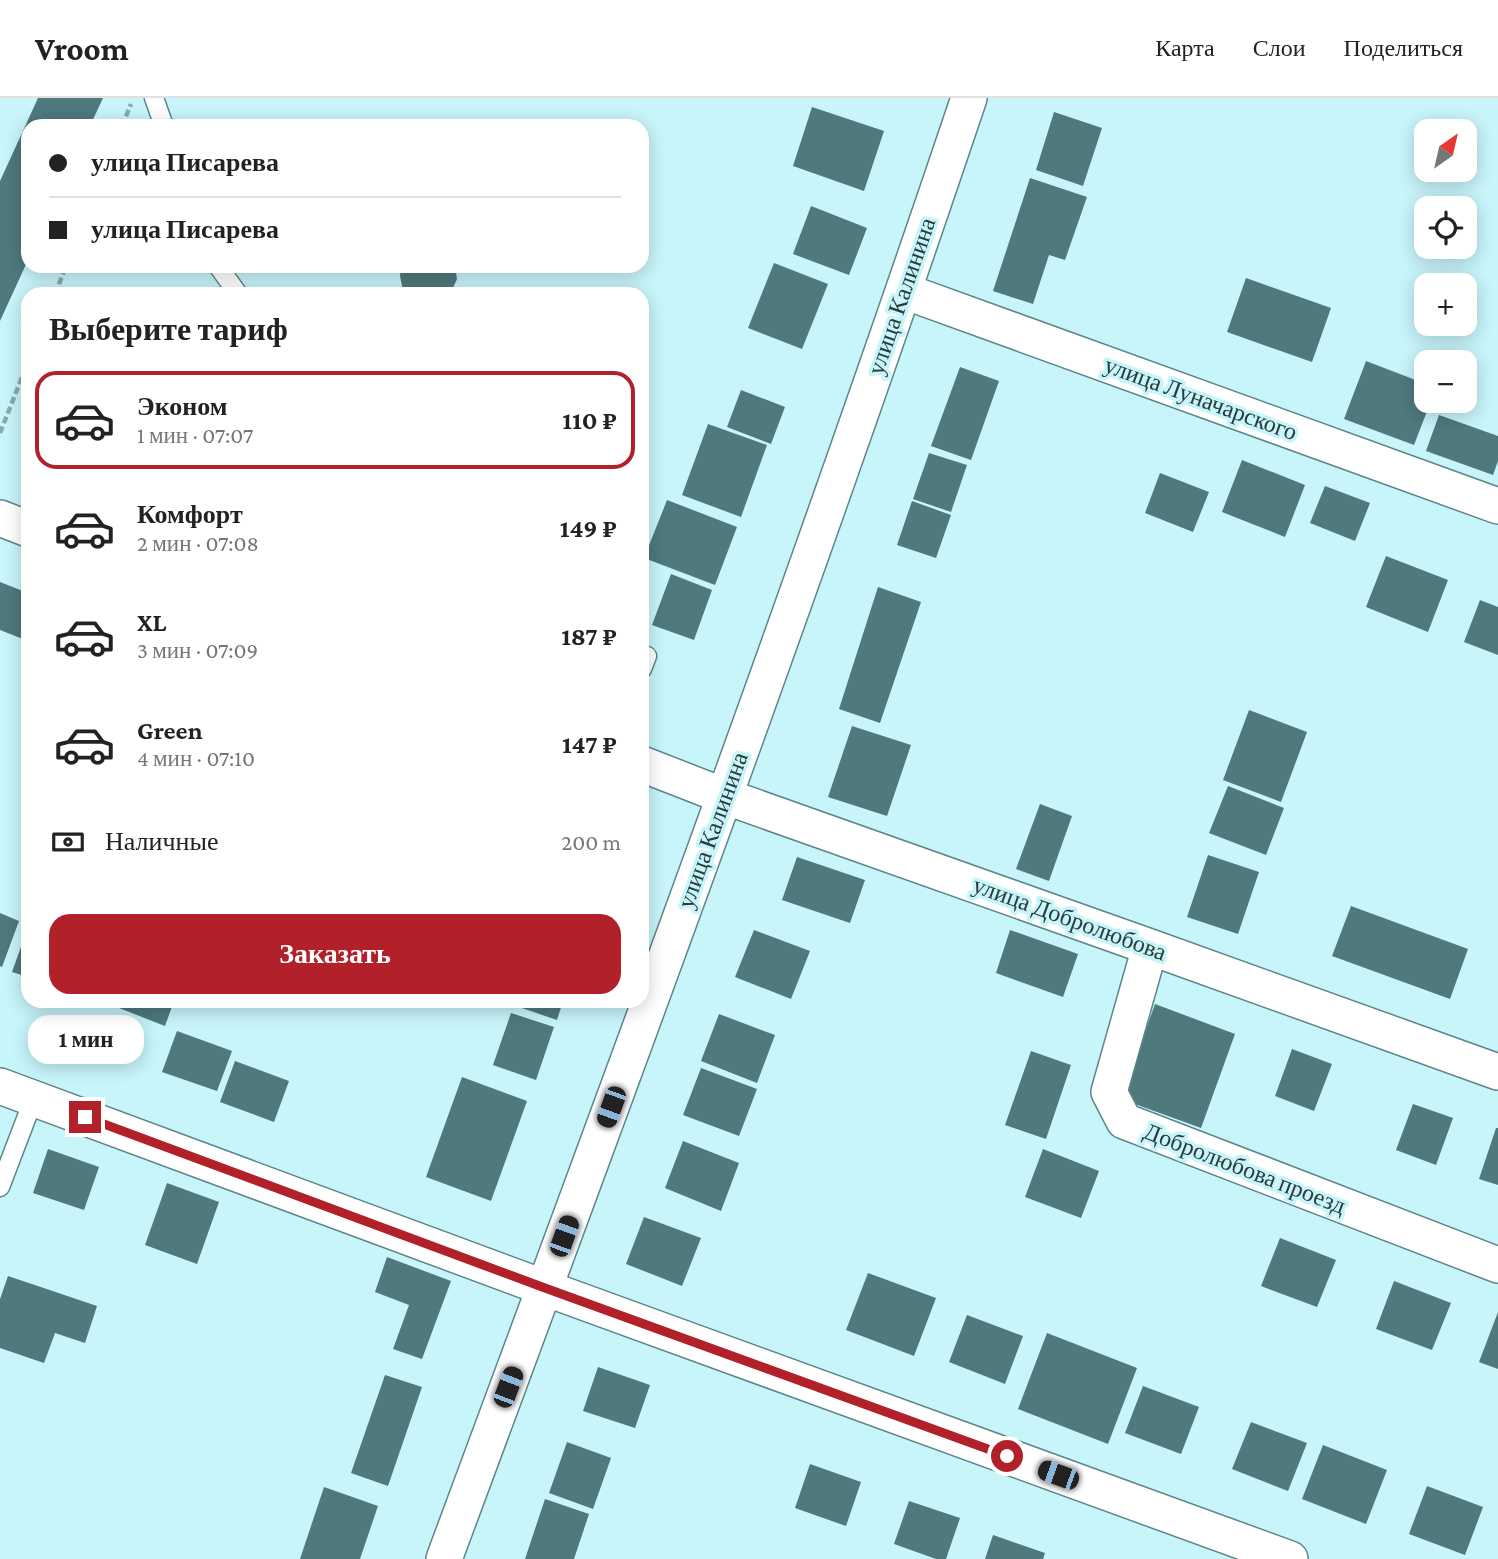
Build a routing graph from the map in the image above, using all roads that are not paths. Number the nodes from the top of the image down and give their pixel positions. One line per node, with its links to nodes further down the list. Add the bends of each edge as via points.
1 (154, 98): 3 (lane)
2 (969, 98): 4 (street, улица Калинина)
3 (162, 119)
4 (904, 290): 5 (street, улица Луначарского); 9 (street, улица Калинина)
5 (1498, 506)
6 (0, 518): 7 (street)
7 (21, 526)
8 (649, 767): 9 (street, улица Добролюбова)
9 (724, 796): 10 (street, улица Добролюбова); 11 (street, улица Калинина)
10 (1150, 947): 13 (street, улица Добролюбова); 17 (street, Добролюбова проезд, via 1109,1092 1124,1121)
11 (649, 1002)
12 (647, 1008): 18 (street, улица Калинина)
13 (1498, 1072)
14 (0, 1086): 15 (street)
15 (34, 1098): 16 (lane); 18 (street)
16 (0, 1187)
17 (1498, 1265)
18 (545, 1288): 19 (street, улица Калинина); 20 (street)
19 (444, 1559)
20 (1290, 1559)

